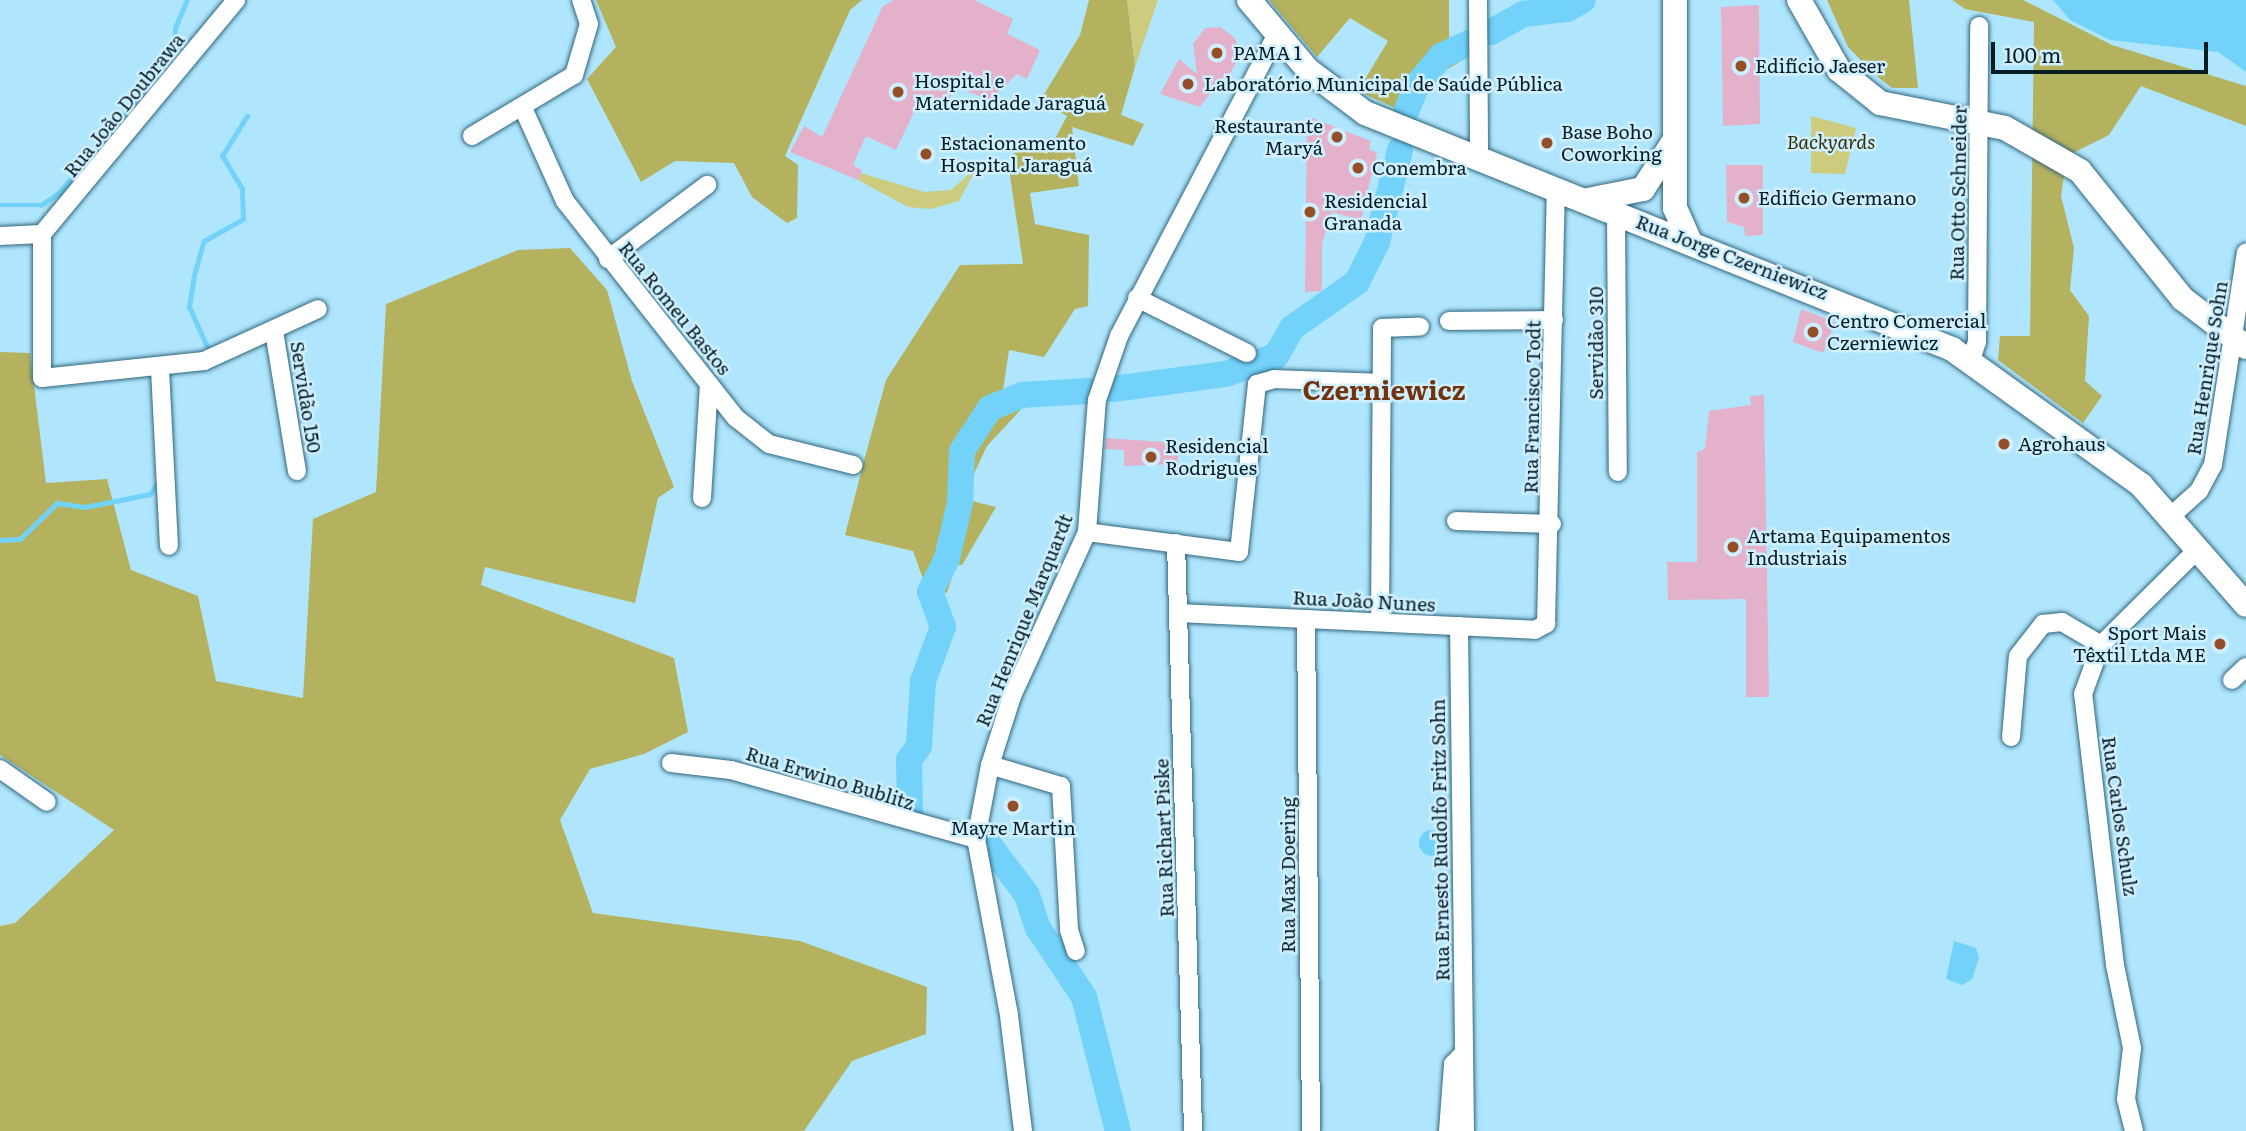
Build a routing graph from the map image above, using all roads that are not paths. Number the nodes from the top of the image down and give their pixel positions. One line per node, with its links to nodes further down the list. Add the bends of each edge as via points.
1 (236, 0): 18 (street, Rua João Doubrawa)
2 (580, 0): 9 (street, via 589,24 574,75)
3 (1249, 0): 8 (main road, Rua Jorge Czerniewicz)
4 (1478, 0): 13 (street)
5 (1675, 0): 12 (main road)
6 (1799, 0): 10 (main road, via 1839,70 1871,98 1914,115)
7 (1979, 26): 10 (street, Rua Otto Schneider)
8 (1277, 34): 13 (main road, Rua Jorge Czerniewicz, via 1349,103); 23 (street, Rua Henrique Marquardt)
9 (523, 108): 11 (street); 22 (street, Rua Romeu Bastos, via 565,201)
10 (1980, 124): 29 (main road, via 2038,141 2080,171 2183,299); 31 (street, Rua Otto Schneider, via 1977,342)
11 (472, 136)
12 (1672, 144): 16 (main road, via 1643,190); 20 (main road, via 1675,208)
13 (1479, 159): 15 (main road, Rua Jorge Czerniewicz)
14 (707, 185): 22 (street)
15 (1556, 189): 16 (main road, Rua Jorge Czerniewicz); 25 (street, Rua Francisco Todt)
16 (1585, 200): 17 (main road, Rua Jorge Czerniewicz)
17 (1616, 213): 20 (main road, Rua Jorge Czerniewicz); 37 (street, Servidão 310)
18 (42, 234): 19 (street); 32 (street, via 41,378)
19 (0, 236)
20 (1690, 241): 31 (main road, Rua Jorge Czerniewicz, via 1893,320)
21 (2246, 253): 29 (street, Rua Henrique Sohn)
22 (608, 259): 34 (street, Rua Romeu Bastos)
23 (1137, 298): 30 (street); 42 (street, Rua Henrique Marquardt, via 1097,400)
24 (318, 309): 28 (street)
25 (1555, 320): 26 (street); 41 (street, Rua Francisco Todt)
26 (1449, 321)
27 (1420, 327): 33 (street, via 1382,328)
28 (274, 331): 32 (street, via 216,357); 36 (street, Servidão 150)
29 (2240, 344): 39 (street, Rua Henrique Sohn, via 2213,465 2199,491)
30 (1247, 354)
31 (1971, 360): 39 (main road, Rua Jorge Czerniewicz, via 2132,478)
32 (160, 369): 44 (street)
33 (1382, 383): 43 (street, via 1263,380 1255,391 1239,552); 49 (street)
34 (709, 384): 35 (street, Rua Romeu Bastos, via 751,435); 38 (street)
35 (853, 465)
36 (297, 471)
37 (1618, 472)
38 (702, 498)
39 (2171, 516): 45 (main road, Rua Jorge Czerniewicz)
40 (1456, 521): 41 (street)
41 (1552, 524): 50 (street, Rua Francisco Todt)
42 (1087, 532): 43 (street); 57 (street, Rua Henrique Marquardt, via 1012,696)
43 (1176, 543): 47 (street, Rua Richart Piske)
44 (169, 546)
45 (2199, 549): 46 (main road, Rua Jorge Czerniewicz); 52 (street, Rua Carlos Schulz)
46 (2246, 605)
47 (1178, 613): 48 (street, Rua João Nunes); 64 (street, Rua Richart Piske)
48 (1307, 619): 49 (street, Rua João Nunes); 65 (street, Rua Max Doering)
49 (1380, 622): 51 (street, Rua João Nunes)
50 (1546, 624): 51 (street, Rua João Nunes, via 1535,629)
51 (1459, 626): 62 (street, Rua Ernesto Rudolfo Fritz Sohn)
52 (2101, 645): 55 (street, via 2062,622 2043,624 2015,668); 68 (street, Rua Carlos Schulz, via 2087,674 2084,712 2132,1048 2126,1099)
53 (2246, 667): 54 (street)
54 (2232, 680)
55 (2011, 737)
56 (671, 763): 60 (street, Rua Erwino Bublitz, via 731,770)
57 (990, 765): 60 (street, Rua Henrique Marquardt); 61 (street, via 1061,786 1069,930)
58 (0, 769): 59 (street)
59 (47, 802)
60 (976, 839): 63 (street, Rua Henrique Marquardt, via 1010,1014)
61 (1076, 951)
62 (1463, 1054): 66 (street, Rua Ernesto Rudolfo Fritz Sohn, via 1453,1064); 67 (street, Rua Ernesto Rudolfo Fritz Sohn)
63 (1023, 1131)
64 (1193, 1131)
65 (1311, 1131)
66 (1448, 1131)
67 (1465, 1131)
68 (2134, 1131)

